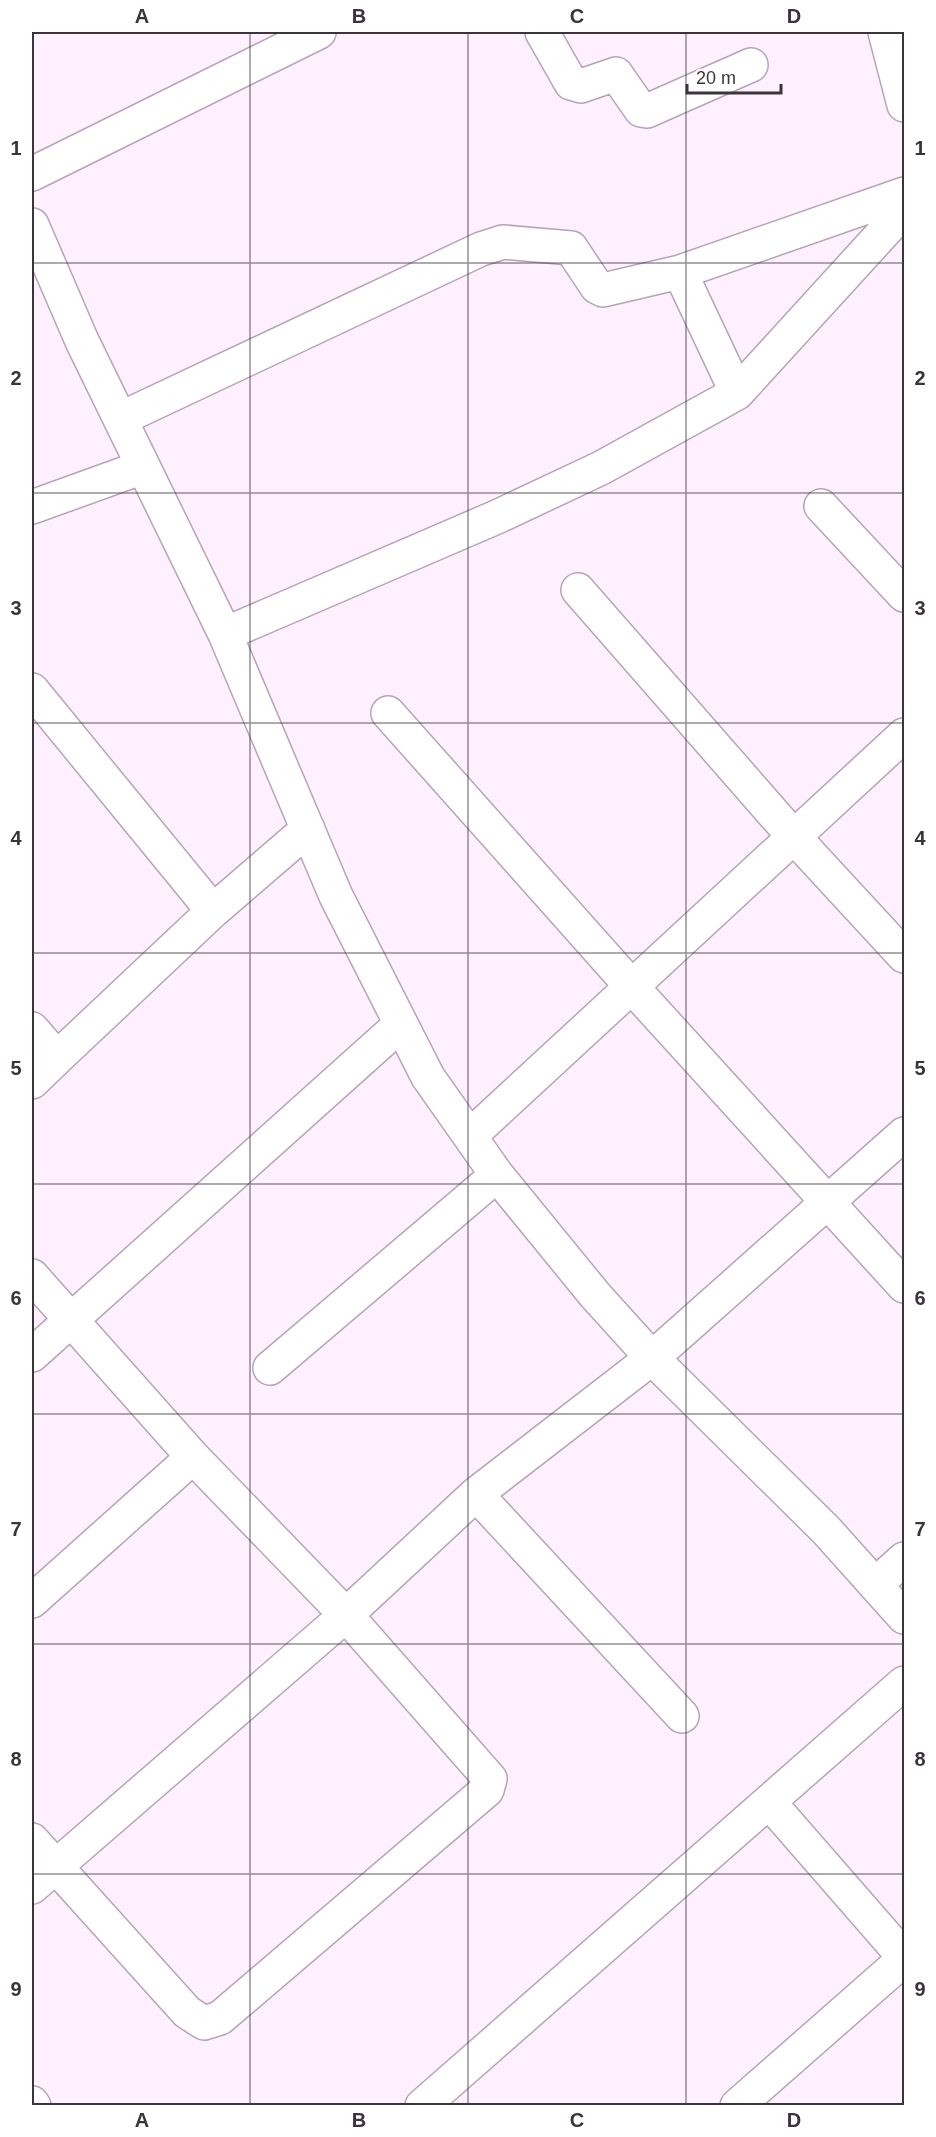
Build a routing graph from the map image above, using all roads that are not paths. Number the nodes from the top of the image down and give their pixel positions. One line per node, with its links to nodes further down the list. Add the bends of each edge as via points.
1 (319, 32): 6 (street)
2 (542, 32): 4 (street, via 571,83 581,86 616,74 641,110 646,111)
3 (885, 32): 5 (street)
4 (751, 65)
5 (904, 105)
6 (32, 174)
7 (904, 194): 10 (street)
8 (904, 210): 11 (street)
9 (32, 225): 12 (street)
10 (680, 272): 11 (street); 12 (street, via 603,290 597,287 572,248 503,243 481,249)
11 (737, 393): 18 (street, via 570,483)
12 (120, 419): 13 (street)
13 (143, 466): 15 (street); 18 (street)
14 (821, 506): 17 (street)
15 (32, 507)
16 (578, 590): 23 (street)
17 (904, 596)
18 (225, 634): 22 (street)
19 (32, 690): 24 (street)
20 (388, 713): 26 (street)
21 (904, 735): 23 (street)
22 (309, 829): 24 (street); 27 (street, via 336,896)
23 (795, 838): 25 (street); 26 (street)
24 (213, 911): 29 (street)
25 (904, 956)
26 (632, 987): 32 (street); 34 (street)
27 (401, 1024): 32 (street, via 428,1077); 37 (street)
28 (32, 1029): 29 (street)
29 (57, 1058): 30 (street)
30 (32, 1082)
31 (904, 1134): 34 (street)
32 (471, 1135): 33 (street)
33 (497, 1175): 39 (street); 40 (street)
34 (828, 1204): 36 (street); 39 (street)
35 (32, 1276): 37 (street)
36 (904, 1286)
37 (71, 1319): 38 (street); 41 (street)
38 (32, 1355)
39 (652, 1358): 42 (street); 44 (street, via 826,1530)
40 (270, 1368)
41 (194, 1456): 45 (street); 46 (street)
42 (477, 1494): 46 (street); 49 (street)
43 (904, 1559): 44 (street)
44 (875, 1585): 47 (street)
45 (32, 1601)
46 (346, 1615): 52 (street); 52 (street, via 486,1771 490,1779 487,1790 220,2018 204,2023 187,2012)
47 (904, 1617)
48 (904, 1683): 50 (street)
49 (682, 1716)
50 (769, 1802): 53 (street); 54 (street, via 898,1950 902,1961)
51 (32, 1840): 52 (street)
52 (43, 1877)
53 (422, 2106)
54 (737, 2106)

